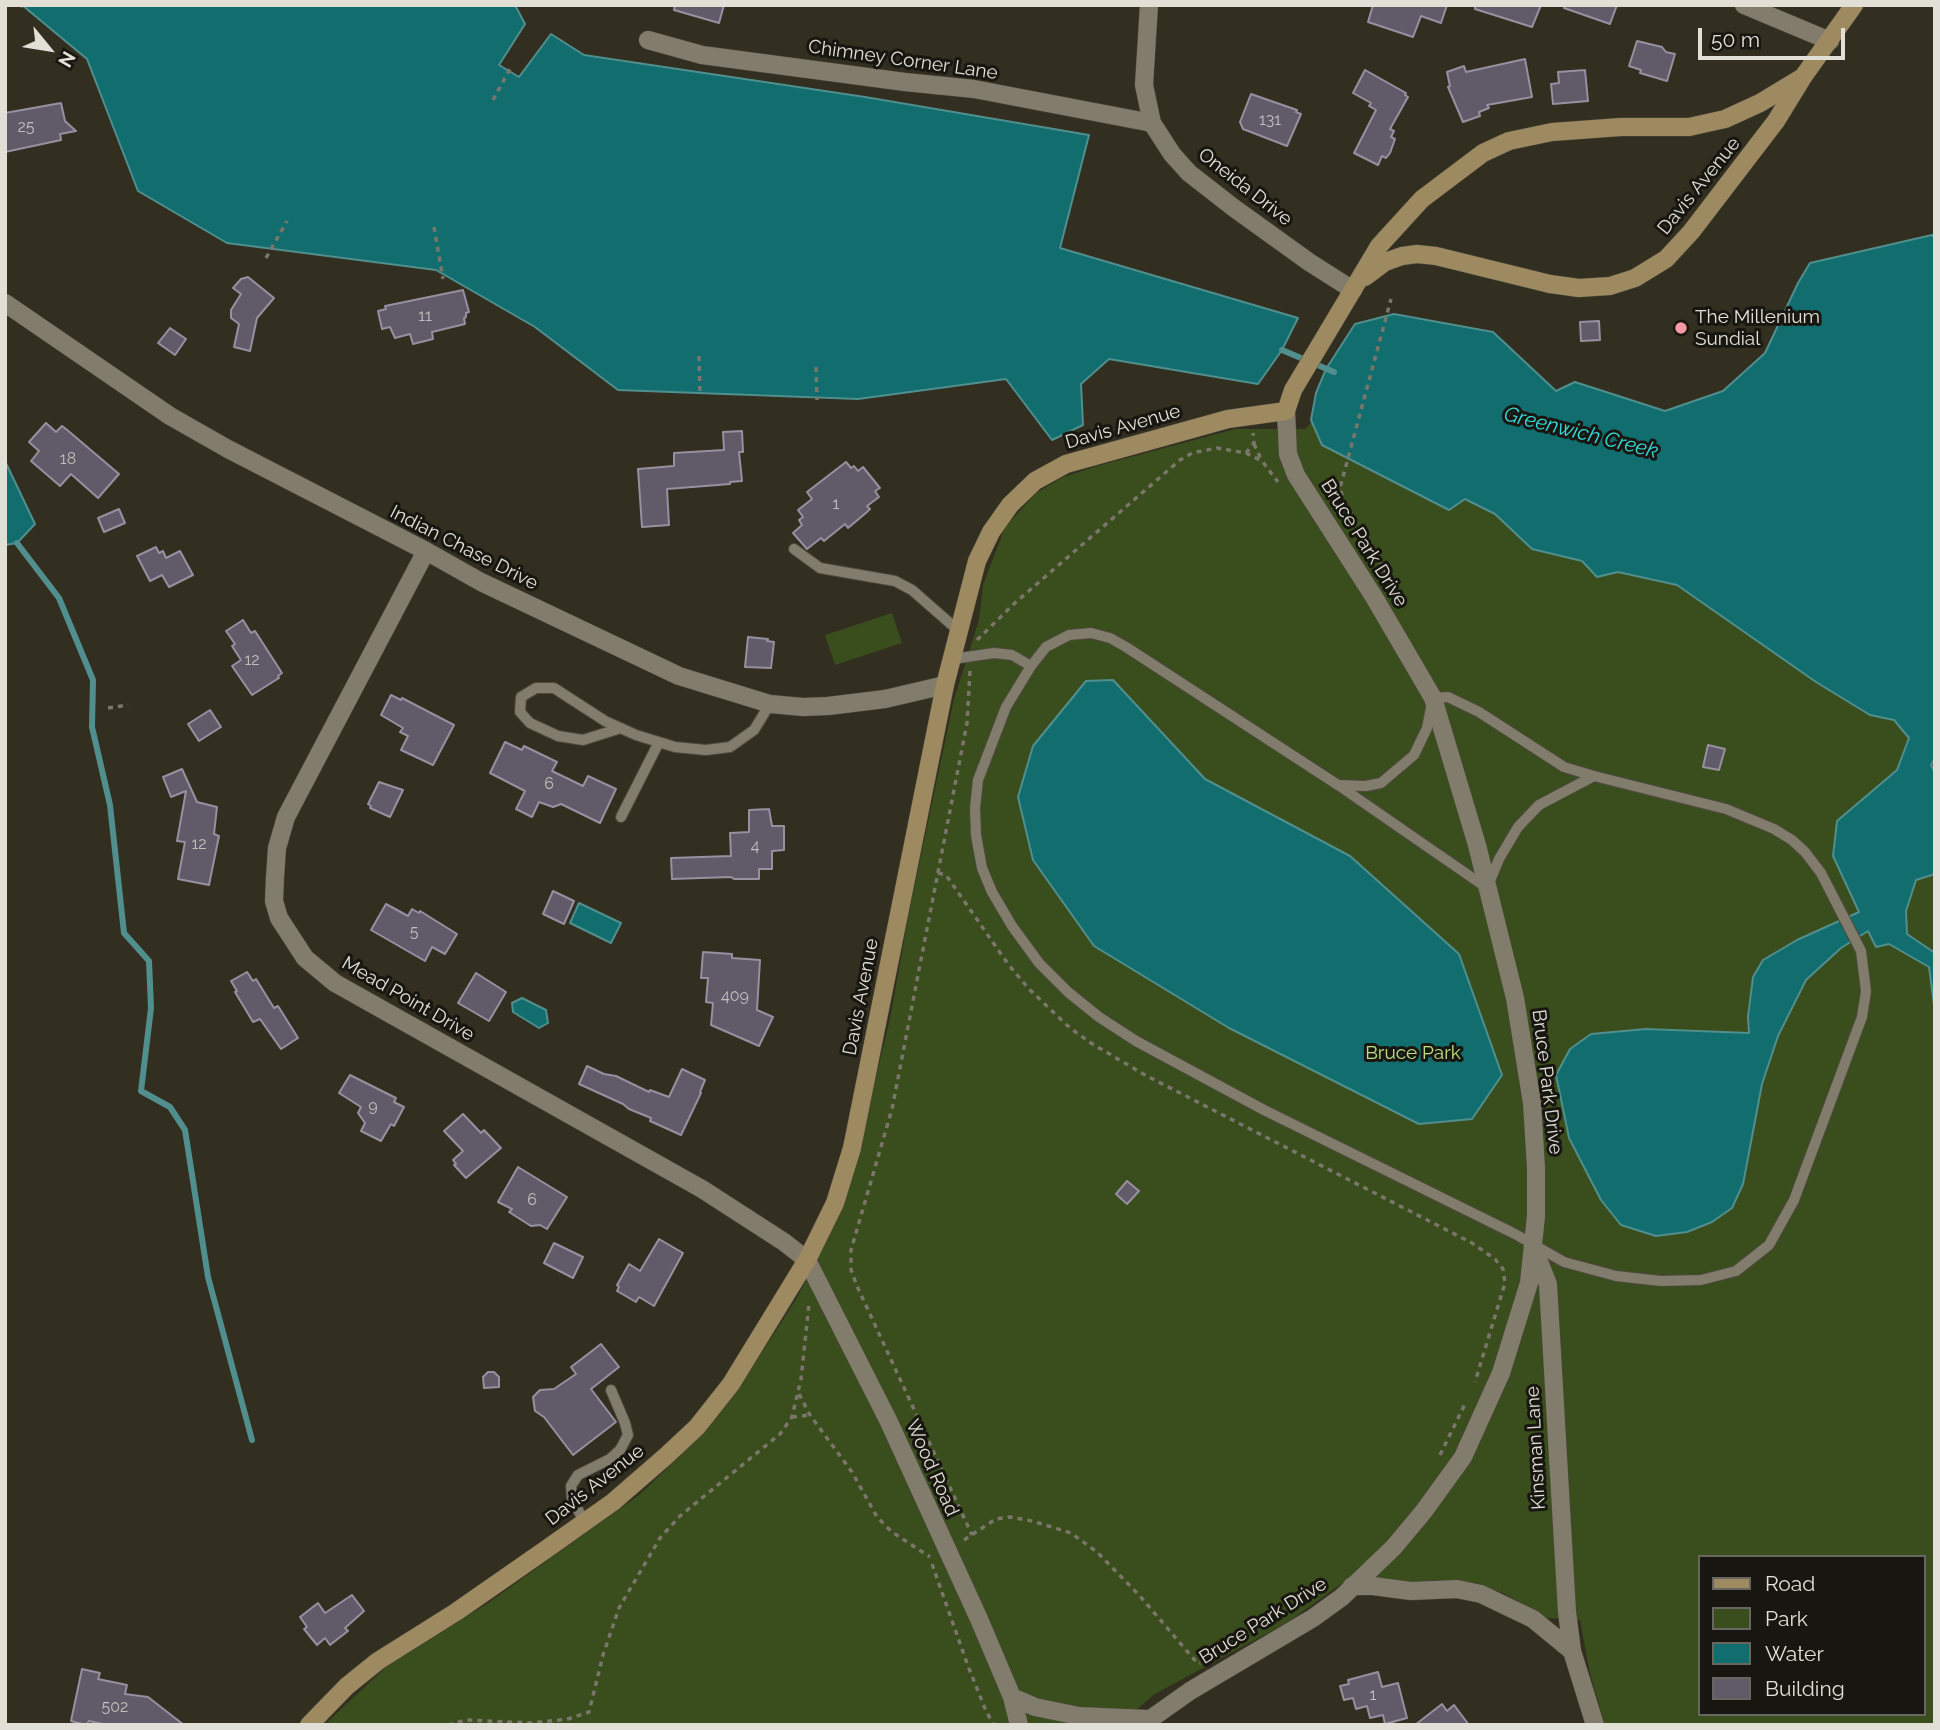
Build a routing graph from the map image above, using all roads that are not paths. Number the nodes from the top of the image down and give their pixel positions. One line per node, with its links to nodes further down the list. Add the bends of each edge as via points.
1 (1149, 5): 7 (street, Oneida Drive, via 1144,85)
2 (1744, 5): 5 (street)
3 (1854, 5): 5 (main road, Davis Avenue)
4 (648, 40): 7 (street, Chimney Corner Lane, via 702,55 974,89)
5 (1830, 41): 6 (main road, Davis Avenue)
6 (1803, 77): 8 (main road, Davis Avenue, via 1725,119 1689,127 1552,132 1509,141 1483,153 1422,199 1379,246); 8 (main road, Davis Avenue, via 1776,121 1691,232 1665,259 1635,278 1579,288 1417,254 1385,262)
7 (1152, 123): 8 (street, Oneida Drive, via 1189,173 1255,224)
8 (1356, 285): 10 (main road, Davis Avenue, via 1293,390)
9 (5, 303): 12 (street, Indian Chase Drive, via 170,416)
10 (1286, 411): 13 (main road, Davis Avenue, via 1228,419 1066,464 1035,481 991,532 977,561); 17 (street, Bruce Park Drive, via 1288,454 1296,475)
11 (794, 550): 13 (lane, via 820,568 895,580)
12 (426, 551): 18 (street, Indian Chase Drive, via 654,666); 26 (street, Mead Point Drive, via 286,817 277,848 274,901 279,918 305,958 335,983 702,1189)
13 (960, 632): 14 (main road, Davis Avenue)
14 (962, 658): 15 (lane, via 1012,655); 16 (main road, Davis Avenue)
15 (1031, 666): 22 (lane, via 1046,647 1069,635 1091,633 1110,638); 25 (lane, via 1006,707 978,780 975,822 982,867 992,892 1039,963 1099,1017 1136,1041)
16 (945, 685): 18 (street, Indian Chase Drive, via 828,706); 26 (main road, Davis Avenue, via 852,1148 835,1203)
17 (1433, 698): 21 (lane, via 1448,696 1564,767); 22 (lane, via 1427,728 1414,755 1381,783); 24 (street, Bruce Park Drive)
18 (770, 704): 20 (lane, via 754,730 730,747 706,750)
19 (621, 728): 19 (lane, via 554,688 536,688 521,697 520,712 530,723 558,736 583,740); 20 (lane)
20 (659, 742): 23 (lane)
21 (1594, 776): 24 (lane, via 1539,805 1518,827); 25 (lane, via 1667,792 1753,819 1792,841 1821,873 1861,951 1866,991 1862,1017 1794,1200 1769,1245 1736,1271 1701,1280 1616,1276 1572,1264)
22 (1338, 785): 24 (lane)
23 (621, 817)
24 (1487, 887): 25 (street, Bruce Park Drive, via 1515,998 1532,1103 1536,1168)
25 (1533, 1245): 29 (street, Bruce Park Drive, via 1529,1283 1516,1329 1463,1457 1394,1547); 30 (street, Kinsman Lane, via 1548,1284)
26 (807, 1260): 28 (main road, Davis Avenue, via 738,1374 697,1427 636,1483); 31 (street, Wood Road, via 889,1423)
27 (611, 1390): 28 (lane, via 628,1435 610,1459 578,1475 571,1486 572,1499)
28 (584, 1521): 33 (main road, Davis Avenue, via 378,1661)
29 (1352, 1586): 30 (street, via 1482,1594 1533,1619); 32 (street, Bruce Park Drive, via 1313,1618)
30 (1572, 1651): 35 (street, Kinsman Lane)
31 (1012, 1697): 32 (street, via 1079,1716); 34 (street, Wood Road)
32 (1145, 1722)
33 (309, 1725)
34 (1019, 1725)
35 (1595, 1725)

